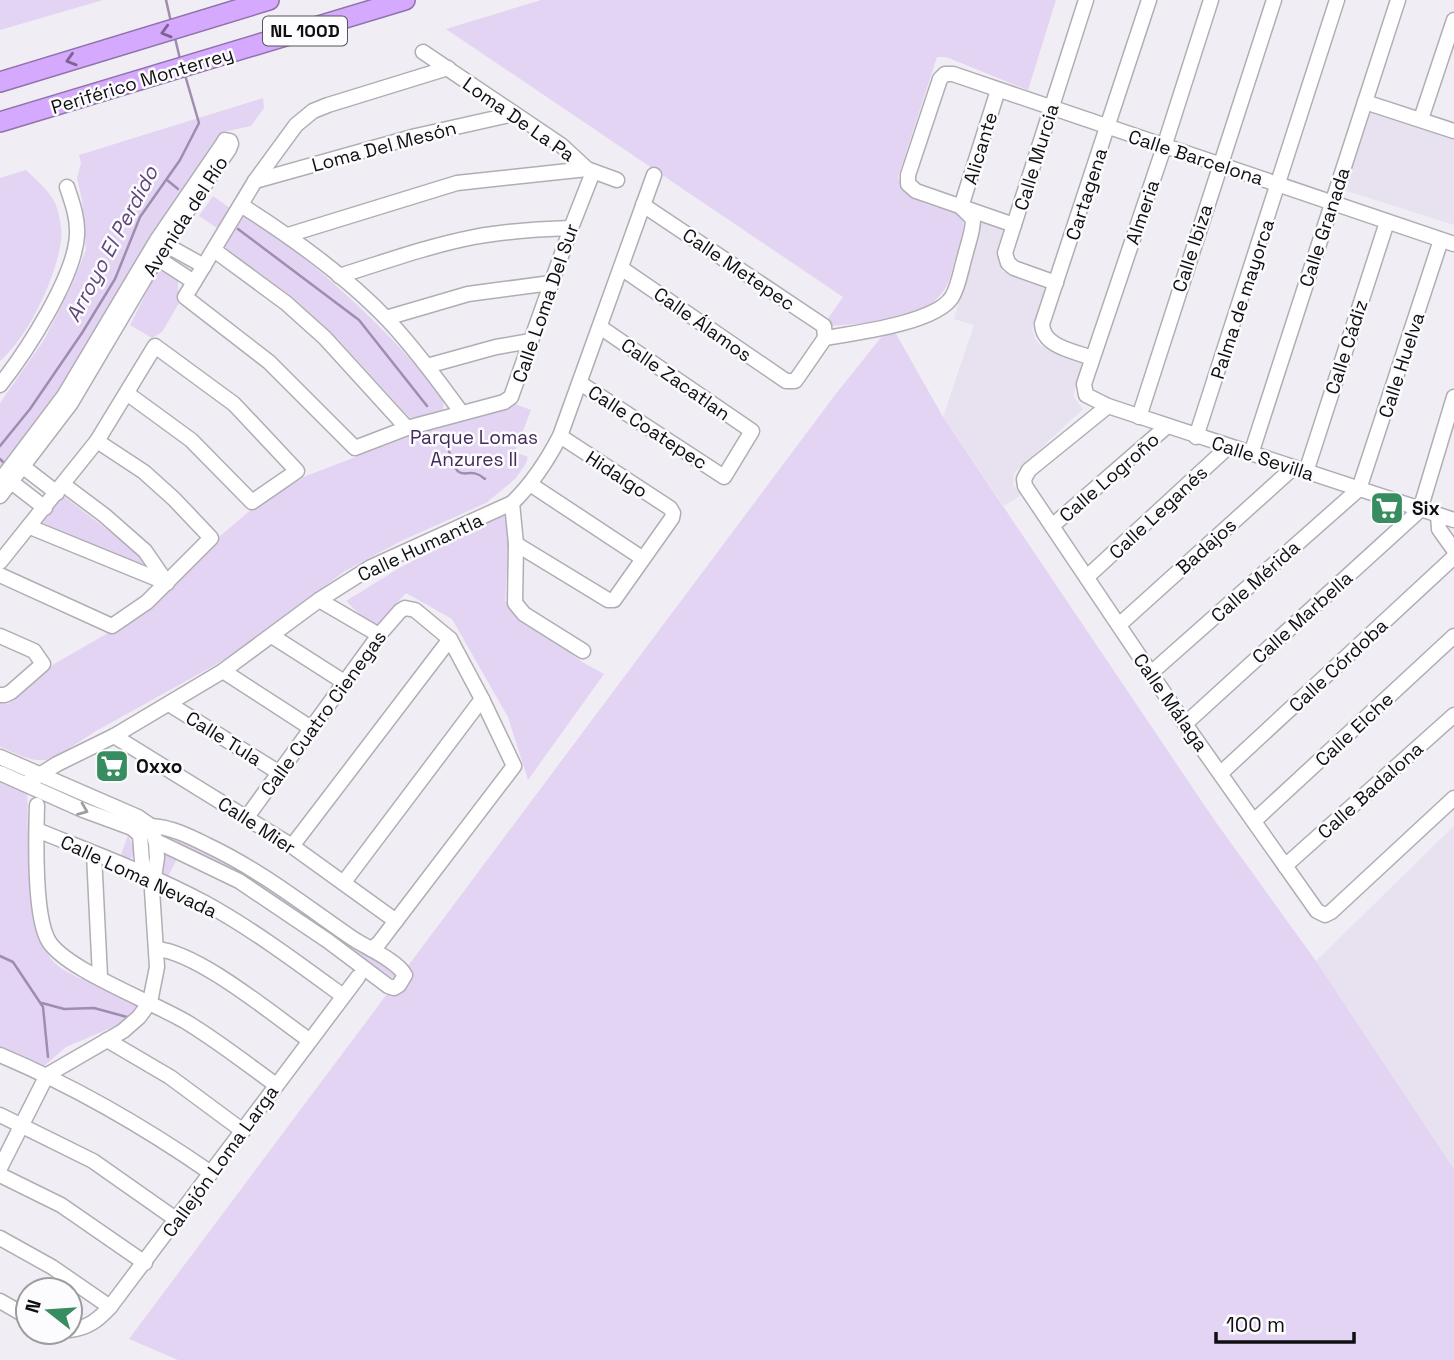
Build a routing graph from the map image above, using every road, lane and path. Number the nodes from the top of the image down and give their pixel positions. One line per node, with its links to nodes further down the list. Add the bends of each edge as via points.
1 (270, 0): 12 (highway, Periférico Monterrey / NL 100D, one-way to 12)
2 (405, 0): 18 (highway, Periférico Monterrey / NL 100D)
3 (1086, 0): 15 (street, Calle Murcia)
4 (1149, 0): 19 (street, Cartagena)
5 (1211, 0): 21 (street, Almeria)
6 (1274, 0): 22 (street, Calle Ibiza)
7 (1337, 0): 27 (street, Palma de mayorca)
8 (1398, 0): 14 (street, Calle Granada)
9 (1454, 20): 17 (street)
10 (423, 52): 11 (street, Loma De La Pa)
11 (448, 68): 16 (street, Loma De La Pa); 26 (street, via 313,111 296,125)
12 (0, 82)
13 (998, 90): 15 (street, Calle Barcelona); 32 (street, Alicante); 32 (street, Calle Barcelona, via 945,74 908,180 916,191)
14 (1365, 102): 17 (street); 29 (street, Calle Granada)
15 (1050, 108): 19 (street, Calle Barcelona); 34 (street, Calle Murcia)
16 (514, 114): 23 (street, Loma De La Pa); 26 (street, Loma Del Mesón)
17 (1421, 119): 20 (street)
18 (0, 122)
19 (1107, 128): 21 (street, Calle Barcelona); 46 (street, Cartagena)
20 (1454, 131)
21 (1164, 147): 22 (street, Calle Barcelona); 51 (street, Almeria)
22 (1219, 164): 27 (street, Calle Barcelona); 60 (street, Calle Ibiza)
23 (590, 171): 25 (street, Loma De La Pa); 35 (street, Calle Loma Del Sur); 36 (street, via 457,183)
24 (654, 174): 31 (street, Calle Humantla)
25 (617, 180)
26 (256, 181): 30 (street)
27 (1279, 185): 29 (street, Calle Barcelona); 64 (street, Palma de mayorca)
28 (67, 187): 55 (street, via 77,222 74,254 40,326)
29 (1331, 204): 33 (street, Calle Barcelona); 67 (street, Calle Granada)
30 (241, 205): 36 (street); 39 (street)
31 (643, 205): 42 (street, Calle Humantla); 49 (street, Calle Metepec, via 824,326)
32 (961, 207): 34 (street); 49 (street, via 973,219 973,226 947,303 919,318)
33 (1387, 222): 38 (street, Calle Barcelona); 69 (street, Calle Cádiz)
34 (1014, 225): 46 (street, Calle Murcia, via 1005,253 1009,263)
35 (571, 228): 43 (street, via 473,237); 45 (street, Calle Loma Del Sur)
36 (288, 235): 43 (street)
37 (161, 242): 37 (street, Avenida del Río, via 229,149 230,141 225,140); 40 (street, Avenida del Río); 41 (street)
38 (1448, 242): 74 (street, Calle Huelva)
39 (214, 250): 41 (street); 62 (street, via 325,338)
40 (153, 255): 44 (street); 68 (street, Avenida del Río)
41 (204, 266): 44 (street)
42 (621, 268): 48 (street, Calle Humantla); 49 (street, Calle Álamos, via 786,381 798,377)
43 (339, 276): 47 (street)
44 (194, 282): 62 (street, Calle Loma Del Sur, via 185,297 269,362 355,449)
45 (551, 283): 47 (street, via 468,294); 50 (street, Calle Loma Del Sur)
46 (1056, 284): 51 (street, Cartagena, via 1042,324 1044,335 1050,342)
47 (386, 318): 52 (street)
48 (600, 327): 53 (street, Calle Humantla); 70 (street, Calle Zacatlan, via 752,431 724,477)
49 (825, 338)
50 (531, 341): 52 (street); 59 (street, Calle Loma Del Sur, via 511,397)
51 (1092, 358): 54 (street, Almeria)
52 (427, 366): 59 (street)
53 (580, 383): 63 (street, Calle Humantla); 70 (street, Calle Coatepec)
54 (1084, 384): 58 (street, Calle Sevilla, via 1086,396)
55 (0, 385)
56 (128, 394): 56 (street, via 191,440 252,502 297,471 234,404 155,346); 65 (street)
57 (1454, 397): 78 (street)
58 (1108, 406): 60 (street, Calle Sevilla); 81 (street, Calle Málaga, via 1029,470 1024,483)
59 (461, 412): 62 (street, Calle Loma Del Sur)
60 (1139, 417): 61 (street, Calle Sevilla)
61 (1166, 427): 64 (street, Calle Sevilla); 81 (street, Calle Logroño)
62 (407, 428)
63 (560, 436): 72 (street, Calle Humantla); 86 (street, Hidalgo, via 670,508 672,518)
64 (1196, 437): 66 (street, Calle Sevilla)
65 (97, 441): 73 (street); 90 (street, via 144,472 211,538)
66 (1228, 447): 67 (street, Calle Sevilla); 89 (street, Calle Leganés)
67 (1251, 454): 69 (street, Calle Sevilla)
68 (20, 463): 71 (street, Avenida del Río); 73 (street)
69 (1299, 470): 74 (street, Calle Sevilla); 92 (street, Badajos)
70 (716, 471)
71 (5, 479): 75 (street, Avenida del Río); 77 (street)
72 (530, 484): 76 (street, Calle Humantla); 86 (street)
73 (61, 489): 77 (street); 90 (street, via 104,515 145,551)
74 (1359, 489): 78 (street, Calle Sevilla); 100 (street, Calle Mérida)
75 (0, 496)
76 (512, 503): 83 (street); 91 (street, Calle Humantla, via 400,552)
77 (45, 509): 82 (street)
78 (1420, 509): 79 (street, Calle Sevilla); 106 (street, Calle Marbella)
79 (1438, 515): 80 (street, Calle Sevilla); 84 (street, via 1439,529)
80 (1454, 520)
81 (1052, 526): 89 (street, Calle Málaga)
82 (30, 527): 87 (street); 90 (street)
83 (516, 544): 86 (street, via 611,601); 98 (street, via 514,596 519,609)
84 (1454, 550)
85 (1454, 557): 112 (street, Calle Córdoba)
86 (642, 558)
87 (0, 562)
88 (0, 575): 90 (street, via 112,626)
89 (1087, 577): 92 (street, Calle Málaga)
90 (167, 583)
91 (319, 600): 93 (street); 95 (street, Calle Humantla)
92 (1119, 625): 100 (street, Calle Málaga)
93 (379, 635): 97 (street, Calle Cuatro Cienegas, via 405,608 415,610); 101 (street, Calle Cuatro Cienegas)
94 (0, 636): 102 (street, via 34,651 43,664)
95 (272, 636): 99 (street, Calle Humantla); 101 (street)
96 (1454, 636): 118 (street, Calle Elche)
97 (450, 639): 103 (street); 122 (street)
98 (583, 651)
99 (223, 671): 104 (street, Calle Humantla); 107 (street)
100 (1151, 673): 106 (street, Calle Málaga)
101 (344, 682): 107 (street, Calle Cuatro Cienegas)
102 (3, 695)
103 (482, 699): 126 (street); 127 (street, via 514,766)
104 (169, 704): 108 (street, Calle Humantla); 110 (street, Calle Tula)
105 (1454, 715): 124 (street, Calle Badalona)
106 (1185, 724): 112 (street, Calle Málaga)
107 (311, 728): 110 (street, Calle Cuatro Cienegas)
108 (114, 736): 113 (street, Calle Humantla); 117 (street, Calle Mier)
109 (0, 757): 113 (street)
110 (278, 772): 117 (street, Calle Cuatro Cienegas)
111 (0, 773): 114 (street)
112 (1221, 773): 118 (street, Calle Málaga)
113 (38, 775): 114 (street, Calle Humantla); 120 (street, via 138,817)
114 (25, 784): 120 (street, one-way to 120)
115 (1454, 798): 124 (street, Calle Málaga, via 1325,915 1317,911)
116 (37, 805): 119 (street)
117 (247, 817): 122 (street, Calle Mier)
118 (1254, 821): 124 (street, Calle Málaga)
119 (37, 830): 123 (street, Calle Loma Nevada); 130 (street, via 40,907 47,939 66,960)
120 (145, 830): 121 (street); 125 (street); 129 (street, via 161,826 182,833 241,862)
121 (156, 841): 125 (street, via 157,858); 129 (street, via 239,881 384,984 399,985 405,975 402,970)
122 (292, 846): 126 (street, Calle Mier)
123 (94, 854): 125 (street, Calle Loma Nevada); 130 (street)
124 (1285, 866)
125 (150, 881): 128 (street); 132 (street, Calle Loma Nevada, via 206,904 243,926)
126 (344, 882): 127 (street, Calle Mier)
127 (396, 921): 129 (street)
128 (157, 949): 133 (street); 135 (street, via 178,953 206,969)
129 (372, 949)
130 (100, 977): 133 (street)
131 (358, 977): 132 (street, Callejón Loma Larga)
132 (343, 996): 135 (street, Callejón Loma Larga)
133 (150, 1002): 134 (street, via 132,1023); 138 (street)
134 (107, 1040): 137 (street); 141 (street, via 170,1077)
135 (309, 1040): 138 (street, Callejón Loma Larga)
136 (0, 1055): 137 (street)
137 (47, 1074): 140 (street); 143 (street, via 122,1114)
138 (276, 1085): 141 (street, Callejón Loma Larga)
139 (0, 1115): 140 (street)
140 (20, 1124): 142 (street); 145 (street, via 93,1161)
141 (243, 1131): 143 (street, Callejón Loma Larga)
142 (0, 1168)
143 (211, 1173): 145 (street, Callejón Loma Larga)
144 (0, 1175): 147 (street, via 61,1205)
145 (177, 1220): 147 (street, Callejón Loma Larga)
146 (0, 1238): 148 (street)
147 (145, 1263): 148 (street, Callejón Loma Larga)
148 (110, 1307): 149 (street, Callejón Loma Larga)
149 (84, 1328)

